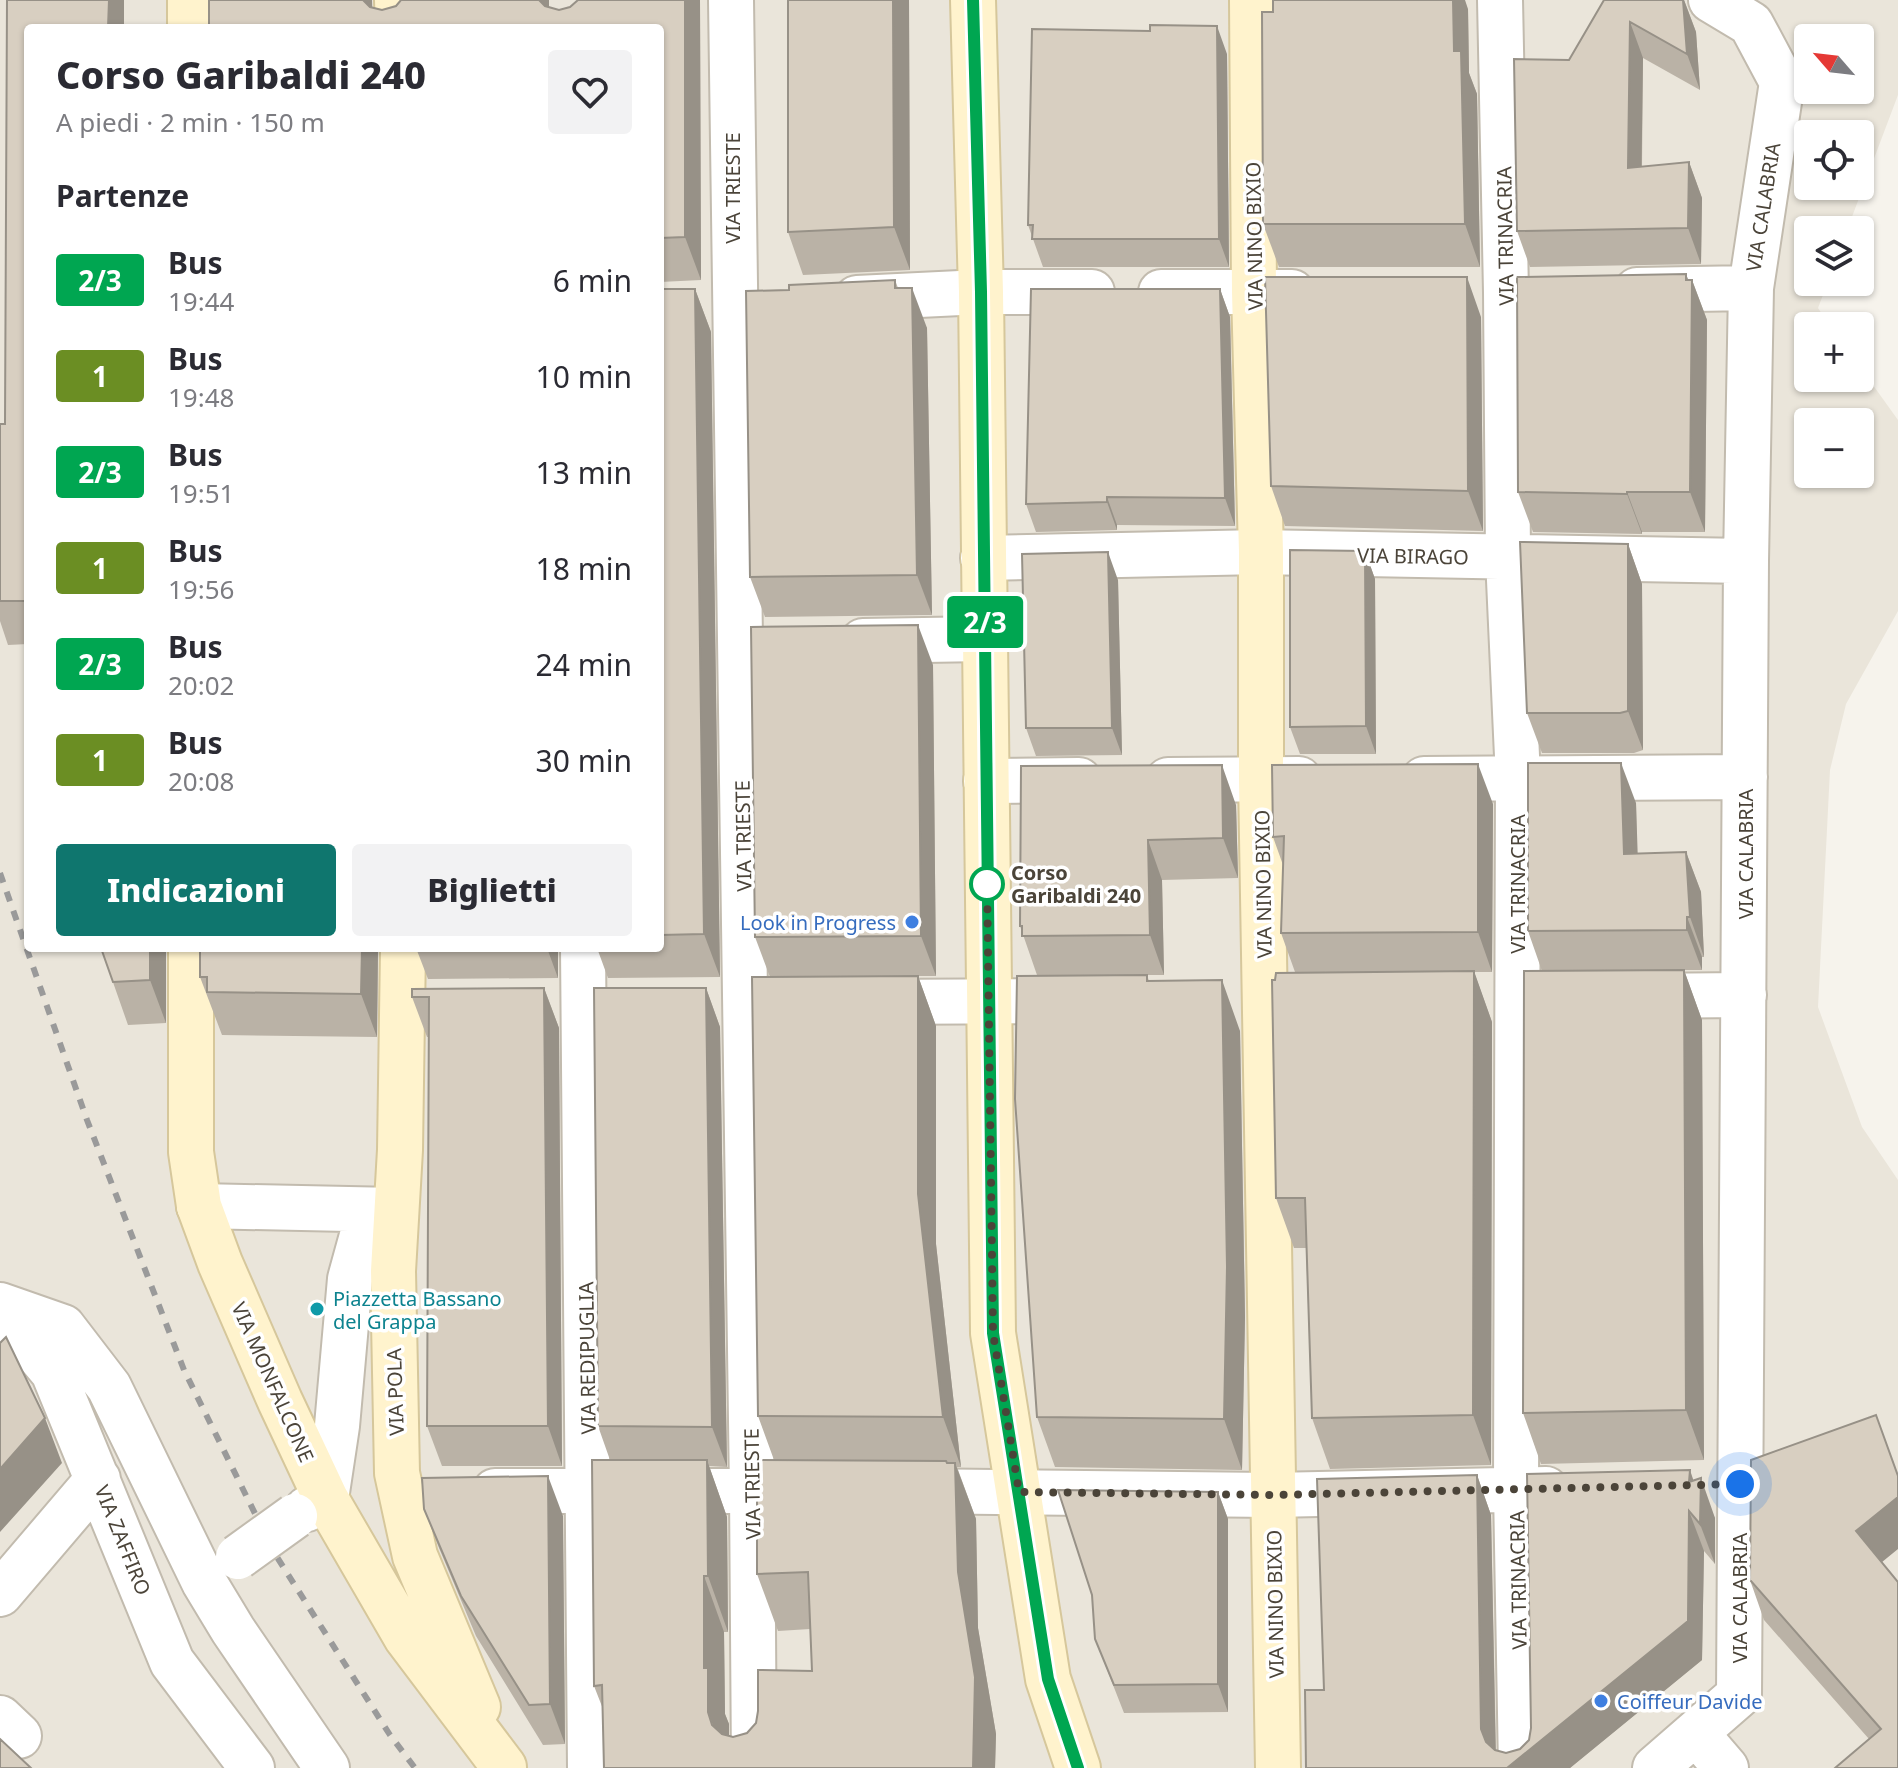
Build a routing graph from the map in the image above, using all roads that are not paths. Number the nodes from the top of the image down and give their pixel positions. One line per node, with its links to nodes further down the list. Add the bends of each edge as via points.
1 (190, 0): 8 (street)
2 (397, 0): 9 (street)
3 (731, 0): 18 (street, VIA TRIESTE)
4 (973, 0): 13 (street)
5 (1252, 0): 14 (street, VIA NINO BIXIO)
6 (1500, 0): 17 (street, VIA TRINACRIA)
7 (1711, 0): 10 (street, VIA CALABRIA, via 1751,24 1782,82)
8 (190, 24)
9 (398, 24)
10 (1751, 288): 12 (street); 23 (street, VIA CALABRIA)
11 (1552, 291): 17 (street)
12 (1598, 291)
13 (981, 292): 14 (street); 18 (street); 21 (street)
14 (1254, 292): 15 (street); 20 (street, VIA NINO BIXIO)
15 (1333, 292)
16 (1459, 292): 17 (street)
17 (1506, 292): 22 (street, VIA TRINACRIA)
18 (733, 304): 19 (street); 25 (street, VIA TRIESTE)
19 (689, 306)
20 (1261, 552): 21 (street, VIA BIRAGO); 22 (street, VIA BIRAGO); 28 (street, VIA NINO BIXIO)
21 (983, 558): 24 (street)
22 (1508, 558): 23 (street, VIA BIRAGO); 27 (street, VIA TRINACRIA)
23 (1746, 561): 26 (street, VIA CALABRIA)
24 (985, 639): 25 (street); 31 (street)
25 (741, 642): 42 (street, VIA TRIESTE)
26 (1745, 777): 27 (street); 35 (street, VIA CALABRIA)
27 (1518, 778): 30 (street); 36 (street, VIA TRINACRIA)
28 (1261, 779): 29 (street); 31 (street); 37 (street, VIA NINO BIXIO)
29 (1337, 779)
30 (1382, 779)
31 (986, 781): 39 (street)
32 (191, 952): 48 (street, VIA MONFALCONE, via 191,1152)
33 (403, 952): 43 (street, VIA POLA)
34 (583, 952): 47 (street, VIA REDIPUGLIA)
35 (1744, 995): 36 (street); 52 (street, VIA CALABRIA)
36 (1501, 997): 56 (street, VIA TRINACRIA)
37 (1265, 998): 38 (street); 62 (street, VIA NINO BIXIO)
38 (1312, 998)
39 (989, 1001): 40 (street); 42 (street); 61 (street, via 993,1333)
40 (1112, 1001)
41 (701, 1003): 42 (street)
42 (745, 1003): 58 (street, VIA TRIESTE)
43 (403, 1004): 44 (street); 49 (street, VIA POLA, via 400,1150)
44 (448, 1004)
45 (627, 1004): 47 (street)
46 (538, 1005): 47 (street)
47 (583, 1005): 55 (street, VIA REDIPUGLIA)
48 (199, 1206): 49 (street); 63 (street, VIA MONFALCONE, via 274,1387)
49 (383, 1210): 57 (street, VIA POLA, via 393,1271); 63 (street, via 350,1279 337,1426)
50 (0, 1307): 51 (street, VIA ZAFFIRO, via 53,1372); 64 (street, via 63,1327 109,1387)
51 (98, 1479): 65 (street); 68 (street, VIA ZAFFIRO, via 172,1662)
52 (1740, 1484): 53 (street); 66 (street, VIA CALABRIA, via 1739,1695)
53 (1695, 1485)
54 (1591, 1488): 56 (street)
55 (589, 1490): 57 (street); 58 (street); 70 (street, VIA REDIPUGLIA)
56 (1516, 1490): 62 (street); 74 (street, VIA TRINACRIA)
57 (400, 1491): 67 (street, VIA POLA, via 415,1556)
58 (752, 1491): 59 (street); 71 (street, VIA TRIESTE)
59 (815, 1491)
60 (862, 1491): 61 (street)
61 (1019, 1492): 62 (street); 72 (street, via 1048,1679)
62 (1273, 1495): 73 (street, VIA NINO BIXIO)
63 (310, 1508): 64 (street, bridge); 67 (street, VIA MONFALCONE)
64 (221, 1570): 69 (street, via 233,1630)
65 (0, 1594)
66 (1696, 1733): 75 (street); 76 (street)
67 (504, 1767)
68 (252, 1768)
69 (327, 1768)
70 (590, 1768)
71 (754, 1768)
72 (1078, 1768)
73 (1278, 1768)
74 (1521, 1768)
75 (1655, 1768)
76 (1726, 1768)

